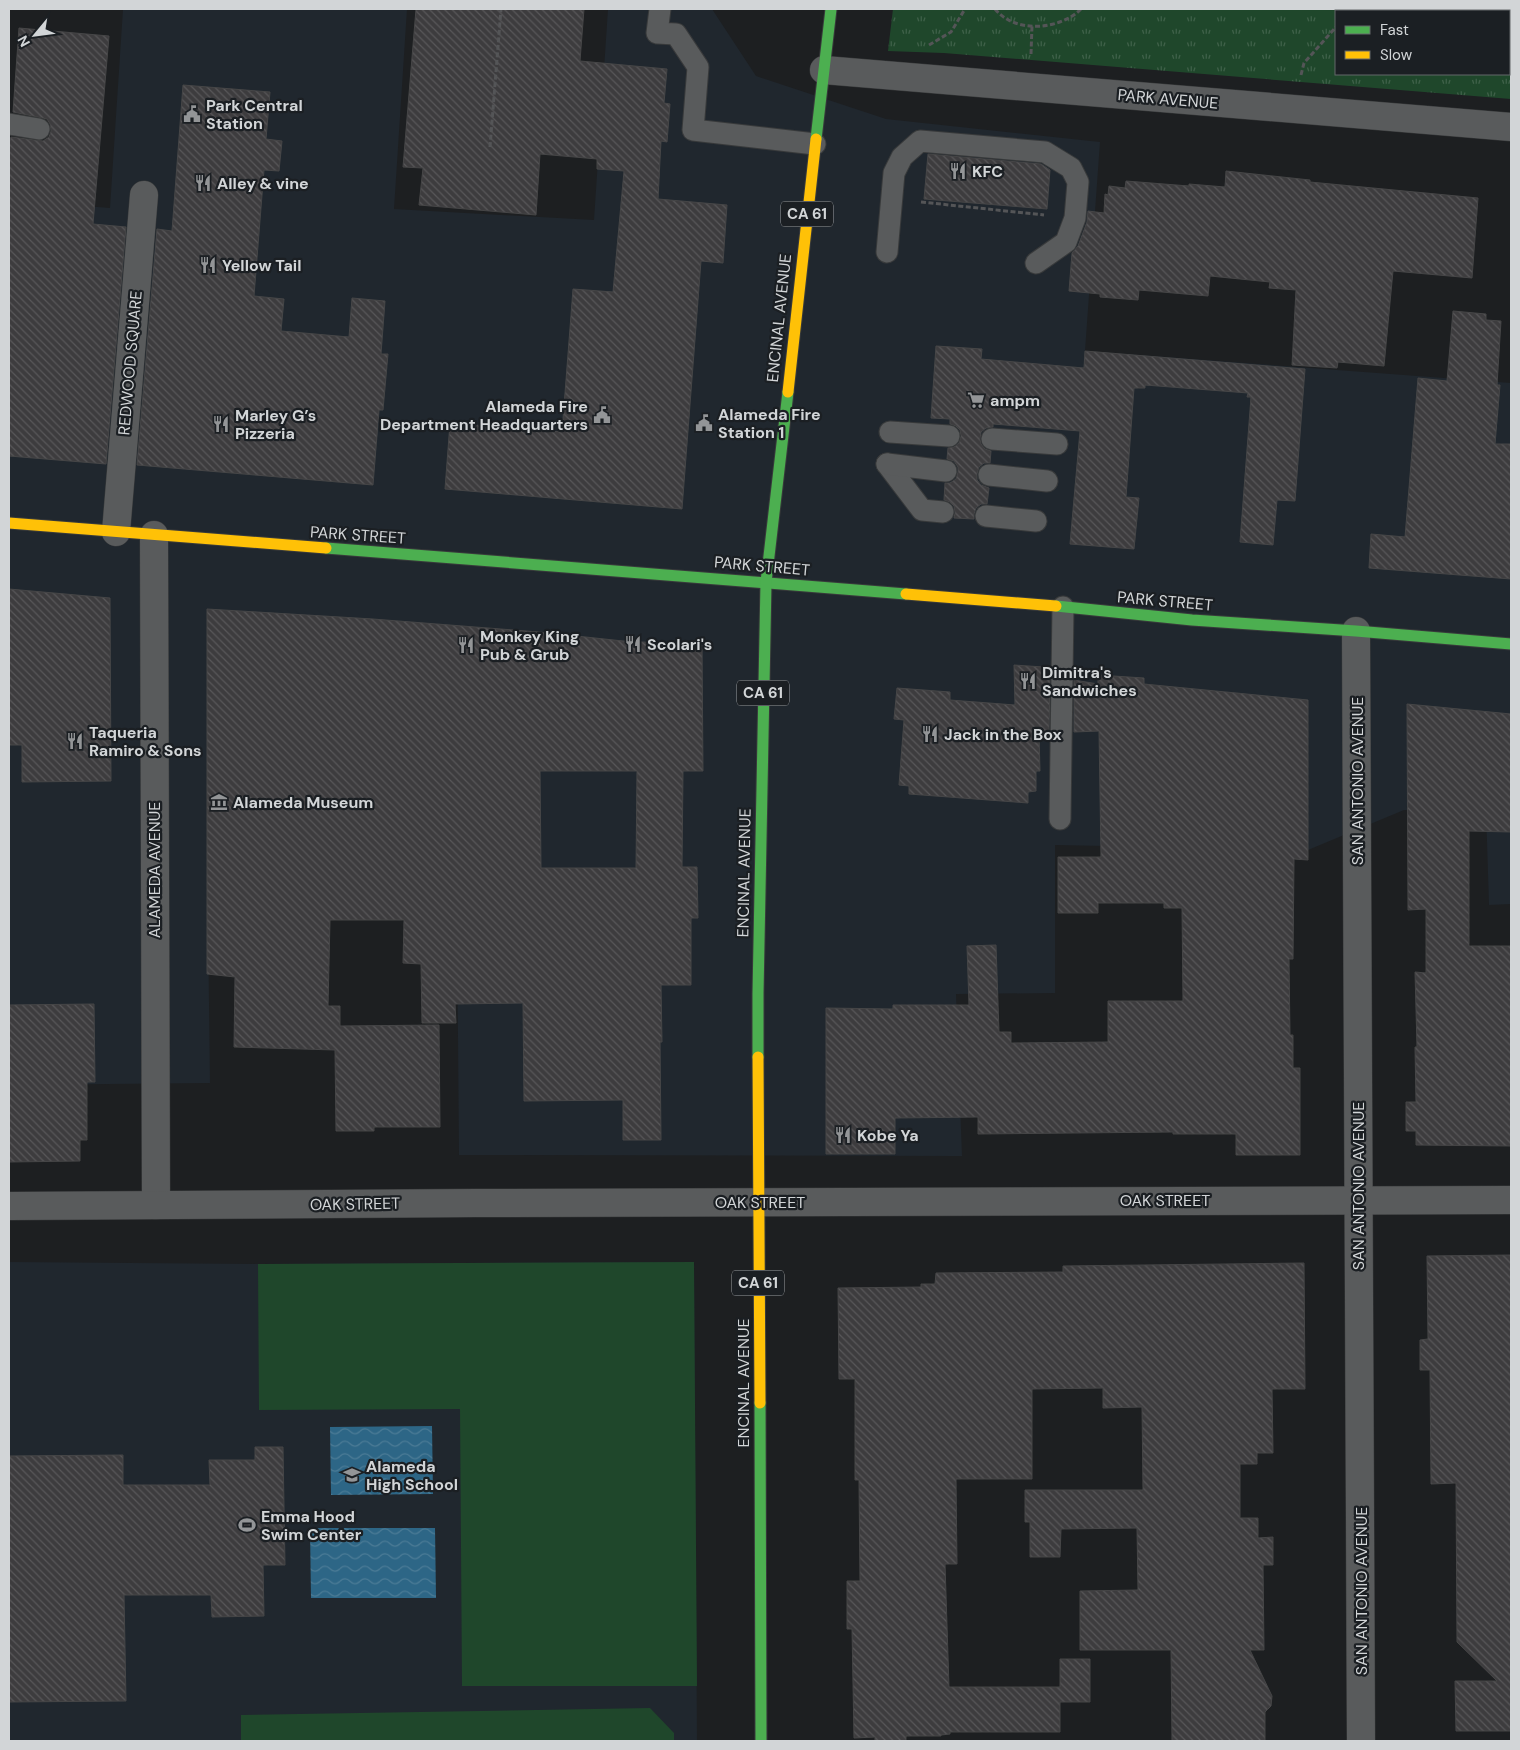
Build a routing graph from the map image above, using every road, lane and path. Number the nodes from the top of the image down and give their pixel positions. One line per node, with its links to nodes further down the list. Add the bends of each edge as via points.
1 (501, 9): 17 (path)
2 (660, 9): 16 (lane, via 657,33 676,34 698,68 693,130)
3 (832, 9): 11 (main road, ENCINAL AVENUE / CA 61)
4 (965, 9): 9 (path, via 951,32)
5 (995, 9): 7 (path, via 1015,22)
6 (1081, 9): 7 (path, via 1056,24)
7 (1032, 26): 10 (path)
8 (1335, 28): 12 (path, via 1304,63)
9 (926, 46)
10 (1030, 54)
11 (824, 70): 14 (street, PARK AVENUE); 16 (main road, ENCINAL AVENUE / CA 61)
12 (1300, 75)
13 (9, 124): 15 (lane)
14 (1511, 127)
15 (39, 129)
16 (815, 144): 36 (main road, ENCINAL AVENUE / CA 61)
17 (490, 147)
18 (144, 195): 34 (street, REDWOOD SQUARE)
19 (891, 199): 20 (path); 20 (lane, via 894,173 902,157 920,141 1045,152 1071,168 1078,182); 21 (lane)
20 (1075, 218): 22 (lane, via 1066,242)
21 (887, 252)
22 (1036, 263)
23 (890, 432): 24 (lane)
24 (949, 436)
25 (992, 439): 26 (lane)
26 (1057, 444)
27 (946, 471): 30 (lane, via 887,464 922,510)
28 (990, 475): 29 (lane)
29 (1047, 480)
30 (943, 512)
31 (986, 516): 32 (lane)
32 (1036, 521)
33 (9, 523): 34 (main road, PARK STREET)
34 (116, 532): 35 (main road, PARK STREET)
35 (154, 536): 36 (main road, PARK STREET); 44 (street, ALAMEDA AVENUE)
36 (766, 582): 37 (main road, PARK STREET); 43 (main road, ENCINAL AVENUE / CA 61)
37 (1064, 607): 38 (main road, PARK STREET); 40 (lane)
38 (1356, 631): 39 (main road, PARK STREET); 41 (street, SAN ANTONIO AVENUE)
39 (1511, 644)
40 (1060, 819)
41 (1359, 1200): 42 (street, OAK STREET); 43 (street, OAK STREET); 47 (street, SAN ANTONIO AVENUE)
42 (1511, 1200)
43 (758, 1202): 44 (street, OAK STREET); 46 (main road, ENCINAL AVENUE / CA 61)
44 (156, 1205): 45 (street, OAK STREET)
45 (9, 1206)
46 (761, 1741)
47 (1361, 1741)

